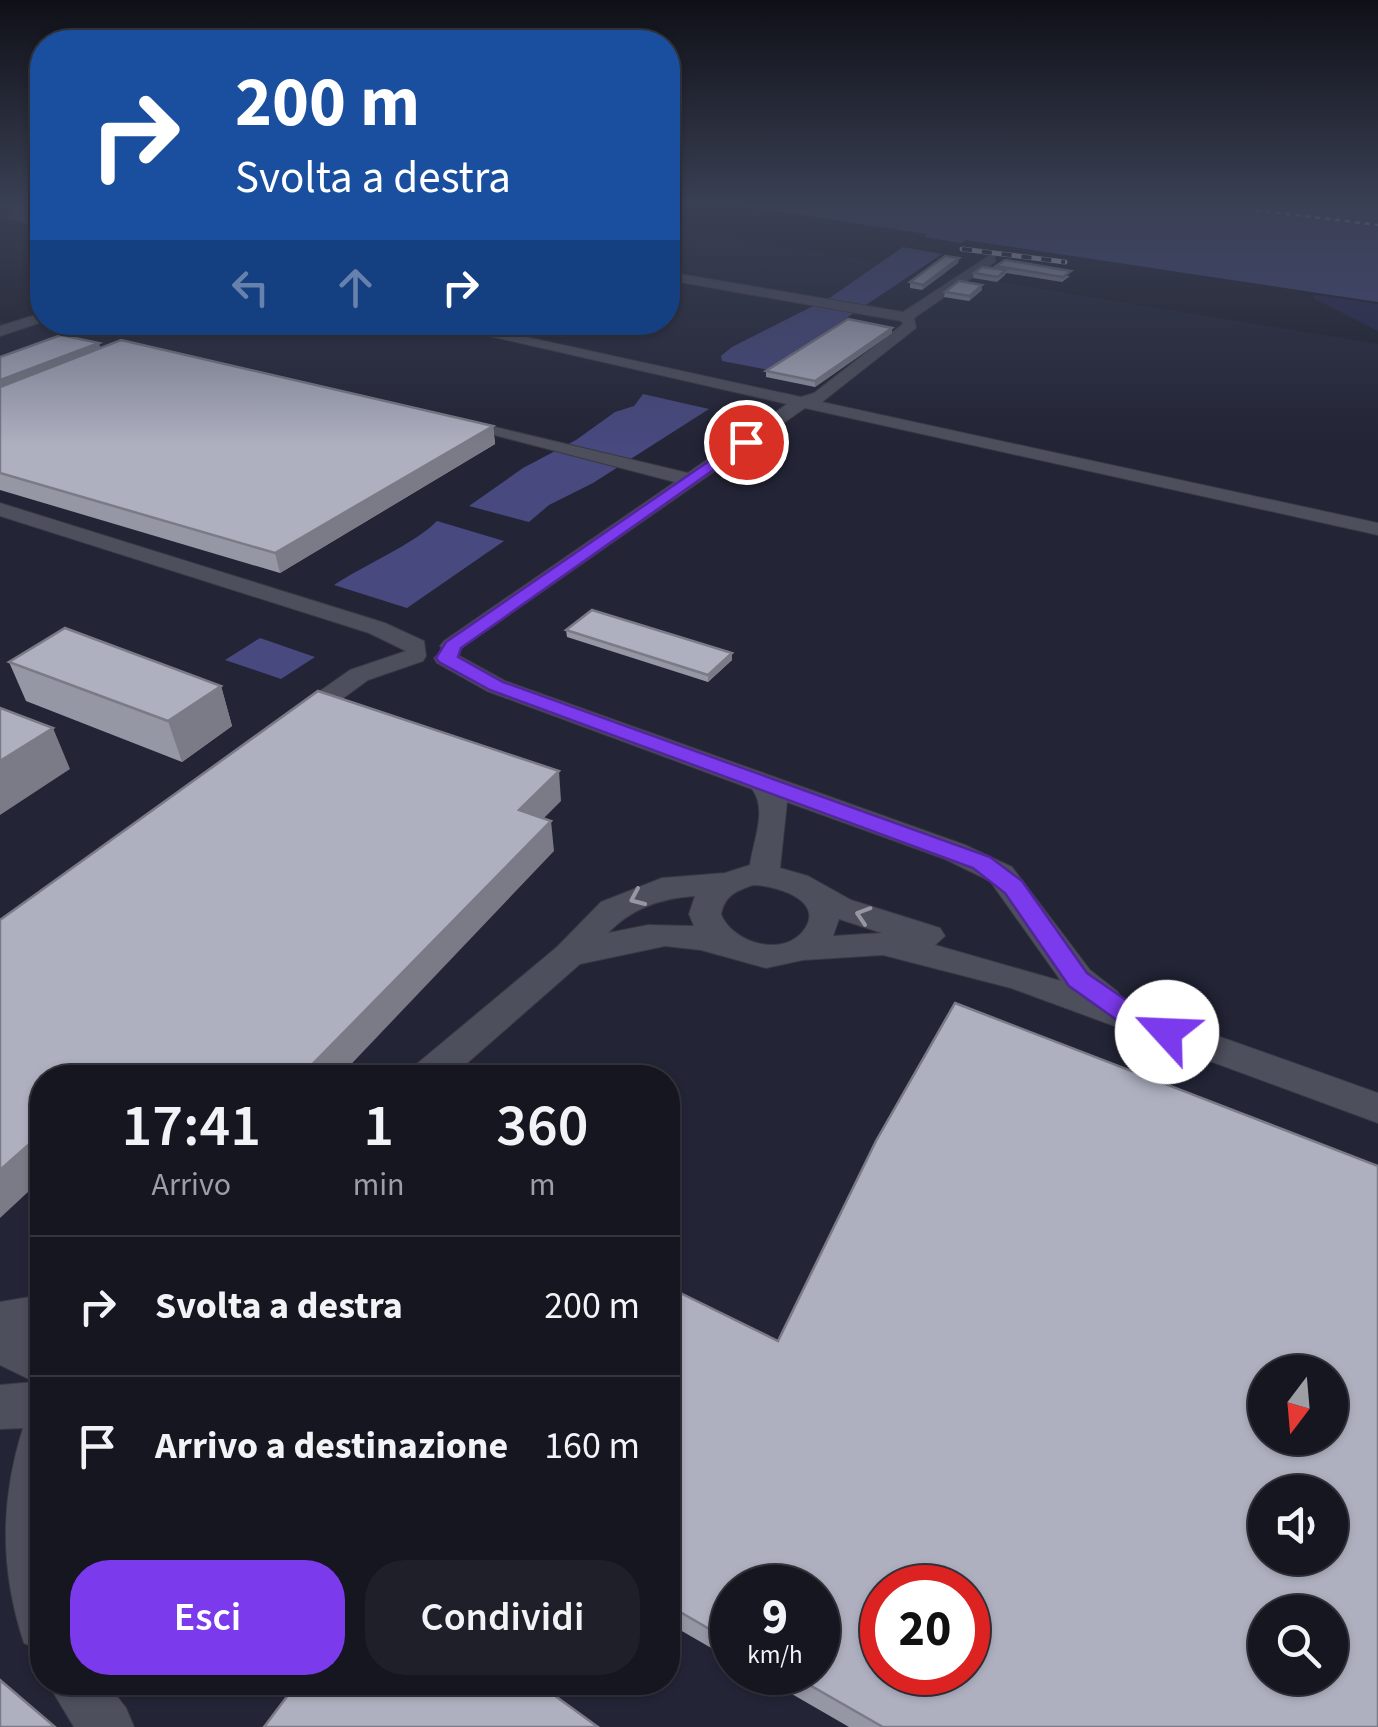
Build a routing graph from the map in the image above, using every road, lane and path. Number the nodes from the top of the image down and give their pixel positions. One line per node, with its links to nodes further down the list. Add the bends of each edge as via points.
1 (718, 285): 3 (street)
2 (953, 285): 3 (street)
3 (906, 317): 7 (street, via 911,326 820,397)
4 (30, 321): 5 (street)
5 (0, 331)
6 (494, 335): 7 (street)
7 (801, 403): 9 (street); 11 (street)
8 (430, 416): 9 (street)
9 (692, 480): 13 (street)
10 (0, 509): 12 (street, via 377,628)
11 (1378, 529)
12 (415, 651): 13 (street, via 439,640); 14 (street, via 359,675)
13 (449, 652): 15 (street, via 496,686)
14 (277, 733)
15 (762, 782): 16 (street, via 776,804 762,855); 23 (street, via 1000,874 1078,979 1130,1016)
16 (765, 874): 17 (street); 18 (street)
17 (726, 883): 19 (street, via 704,914); 21 (street, one-way to 21, via 662,888 637,897 612,910)
18 (808, 889): 20 (street, via 824,920); 22 (street, one-way to 18, via 931,936 840,908)
19 (729, 948): 20 (street, via 765,957); 21 (street, via 665,932)
20 (800, 950): 22 (street, via 883,944)
21 (569, 955): 24 (street)
22 (1018, 978): 23 (street)
23 (1167, 1032): 25 (street)
24 (440, 1065)
25 (1378, 1108)
26 (30, 1316): 27 (street)
27 (0, 1322)
28 (0, 1343): 29 (street)
29 (30, 1358)
30 (30, 1405): 31 (street)
31 (0, 1407)
32 (30, 1477): 33 (street)
33 (12, 1529): 34 (street)
34 (30, 1592)
35 (83, 1695): 36 (street)
36 (107, 1727)

